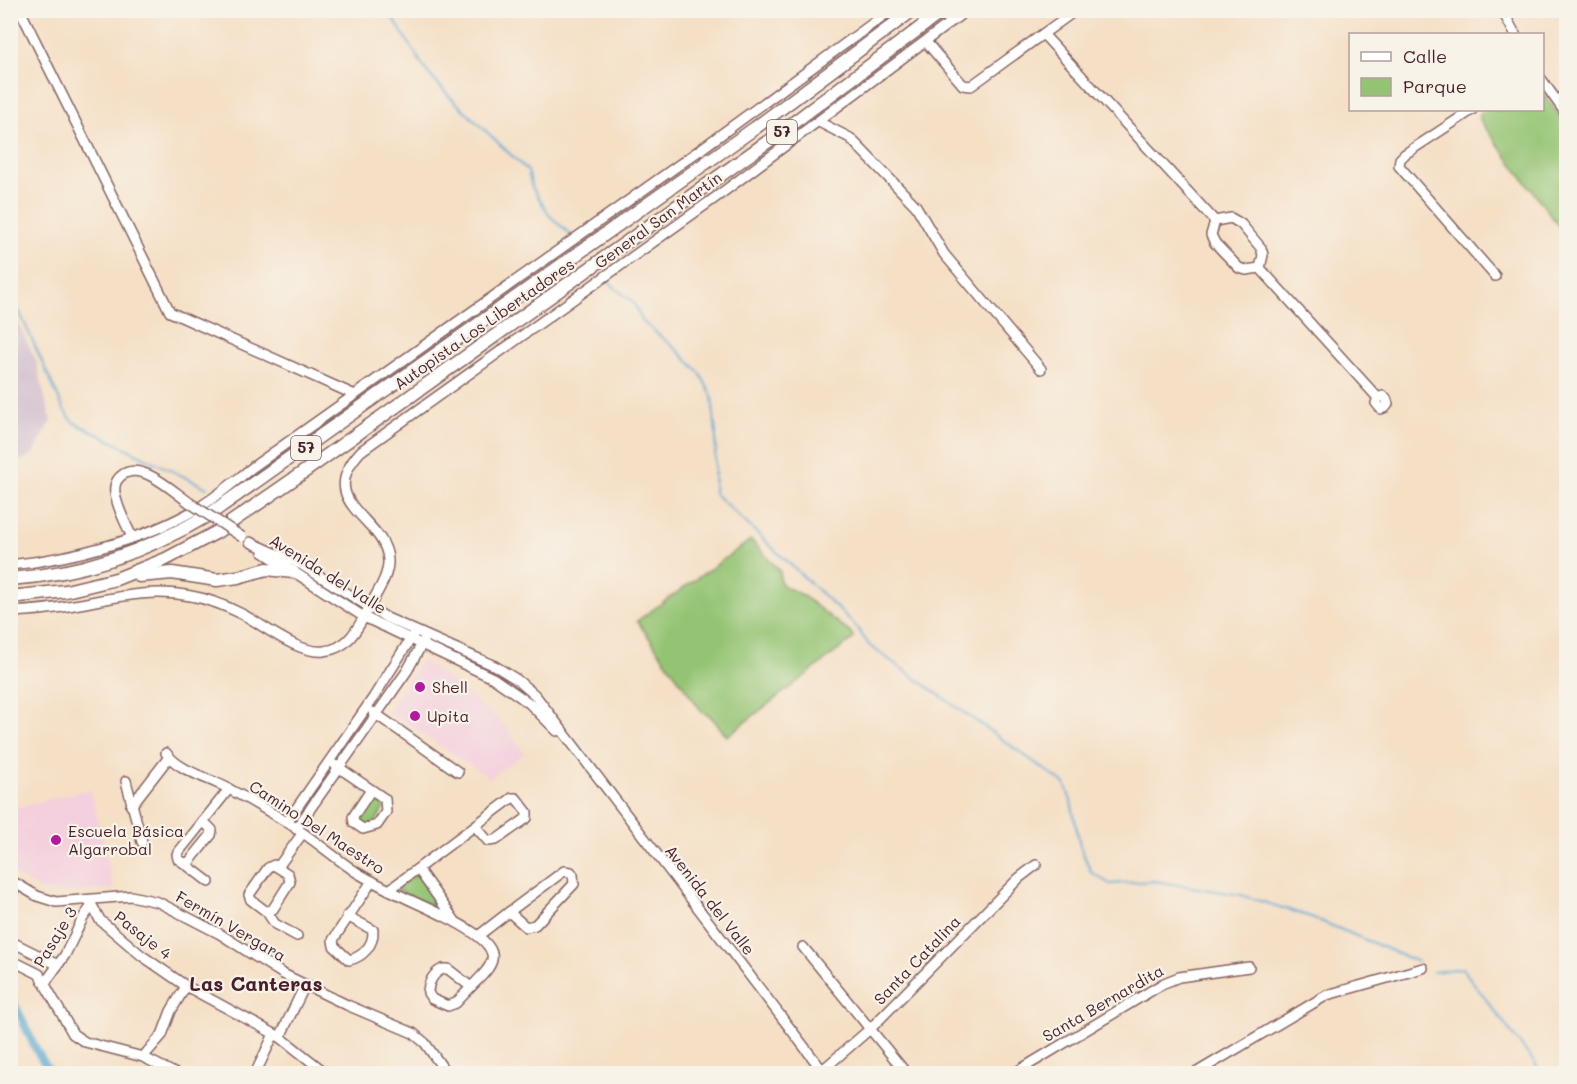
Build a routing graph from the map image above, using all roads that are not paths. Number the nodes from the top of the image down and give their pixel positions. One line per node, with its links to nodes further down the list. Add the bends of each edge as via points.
1 (20, 10): 21 (street, via 170,312)
2 (881, 10): 12 (street, General San Martín)
3 (891, 10): 12 (street, General San Martín)
4 (913, 10): 27 (highway, Autopista Los Libertadores / 57, via 574,257 187,528 137,552 95,565)
5 (944, 10): 28 (highway, Autopista Los Libertadores / 57, via 777,135 231,523 166,559)
6 (967, 10): 11 (street, General San Martín)
7 (1076, 10): 10 (street)
8 (1502, 10): 9 (street)
9 (1514, 33)
10 (1043, 34): 11 (street, via 968,86); 17 (street)
11 (926, 42): 16 (street, General San Martín)
12 (834, 52): 21 (street, General San Martín)
13 (1544, 83): 15 (street)
14 (1470, 111): 19 (street, via 1405,154 1399,166)
15 (1566, 114)
16 (819, 122): 20 (street, via 850,138 916,206 944,254); 30 (street, General San Martín, via 370,443 353,461 346,479 349,500 380,538 388,558 385,577)
17 (1215, 221): 18 (street, via 1212,238 1230,259 1242,270); 18 (street, via 1231,218 1241,224 1261,248)
18 (1260, 268): 22 (street)
19 (1495, 276)
20 (1041, 369)
21 (355, 394): 23 (street, General San Martín, via 201,507)
22 (1378, 398)
23 (132, 537): 24 (street, Avenida del Valle, bridge, via 115,495 117,481 124,474 137,471); 25 (street, General San Martín, via 78,554)
24 (246, 540): 26 (street, Avenida del Valle); 30 (street, Avenida del Valle, via 300,564)
25 (10, 565)
26 (293, 572): 28 (highway, via 267,568 216,580 162,573); 32 (street, Avenida del Valle)
27 (10, 579)
28 (100, 583): 29 (highway, Autopista Los Libertadores / 57)
29 (10, 597)
30 (369, 607): 32 (street, General San Martín); 33 (street, Avenida del Valle)
31 (10, 612): 32 (street, General San Martín, via 140,593 181,594 219,604 301,647 322,652 346,642)
32 (364, 617): 35 (street, Avenida del Valle)
33 (415, 631): 34 (street, Avenida del Valle); 35 (street)
34 (427, 636): 36 (street); 39 (street, Avenida del Valle, via 516,679 543,703)
35 (410, 640): 36 (street, Avenida del Valle); 37 (street)
36 (420, 645): 38 (street); 39 (street, Avenida del Valle, via 503,684)
37 (366, 707): 38 (street); 40 (street)
38 (376, 715): 41 (street); 42 (street)
39 (572, 745): 80 (street, Avenida del Valle)
40 (329, 761): 41 (street); 48 (street)
41 (339, 768): 45 (street); 50 (street)
42 (458, 772)
43 (126, 781): 46 (street)
44 (229, 789): 46 (street, Camino Del Maestro, via 177,764 167,755); 47 (street); 48 (street, Camino Del Maestro)
45 (371, 790)
46 (131, 806): 51 (street)
47 (203, 821): 52 (street, via 177,854); 52 (street, via 212,830 211,835)
48 (286, 822): 50 (street, Camino Del Maestro)
49 (475, 826): 49 (street, via 512,798 527,812 527,818 496,840 488,841); 55 (street)
50 (299, 831): 54 (street); 57 (street, Camino Del Maestro)
51 (142, 842)
52 (184, 863): 58 (street)
53 (1036, 866): 77 (street, Santa Catalina, via 1018,878)
54 (278, 867): 61 (street, via 288,874 290,882); 61 (street, via 268,868 249,895)
55 (418, 869): 59 (street); 64 (street, Camino Del Maestro)
56 (10, 880): 60 (street, Fermín Vergara, via 51,901)
57 (372, 881): 59 (street, Camino Del Maestro); 63 (street)
58 (210, 882)
59 (390, 890): 64 (street, Camino Del Maestro)
60 (90, 904): 70 (street, Pasaje 3); 74 (street, Fermín Vergara, via 131,896 158,902); 75 (street, Pasaje 4, via 108,928)
61 (267, 912): 65 (street, via 275,924)
62 (509, 912): 62 (street, via 531,927 572,886 573,875 561,873); 66 (street)
63 (347, 916): 63 (street, via 333,940 349,960 361,956 373,930)
64 (455, 921): 66 (street, Camino Del Maestro)
65 (297, 936)
66 (478, 936): 76 (street, Camino Del Maestro, via 493,955 486,971)
67 (10, 941): 70 (street)
68 (803, 946): 77 (street)
69 (10, 962): 73 (street, via 39,974)
70 (58, 965): 73 (street, Pasaje 3)
71 (1249, 967): 86 (street, Santa Bernardita, via 1172,980)
72 (1424, 968): 87 (street, via 1327,994)
73 (45, 983): 79 (street, via 73,1034 85,1042)
74 (305, 985): 78 (street); 84 (street, Fermín Vergara, via 413,1033 425,1042)
75 (186, 986): 78 (street, Pasaje 4); 79 (street, via 162,1035)
76 (471, 987): 76 (street, Camino Del Maestro, via 443,969 432,979 428,993 448,1006)
77 (870, 1029): 80 (street, Santa Catalina); 85 (street)
78 (277, 1035): 82 (street); 83 (street, Pasaje 4)
79 (143, 1057): 81 (street)
80 (822, 1072)
81 (176, 1074)
82 (255, 1074)
83 (327, 1074)
84 (447, 1074)
85 (907, 1074)
86 (1013, 1074)
87 (1194, 1074)

